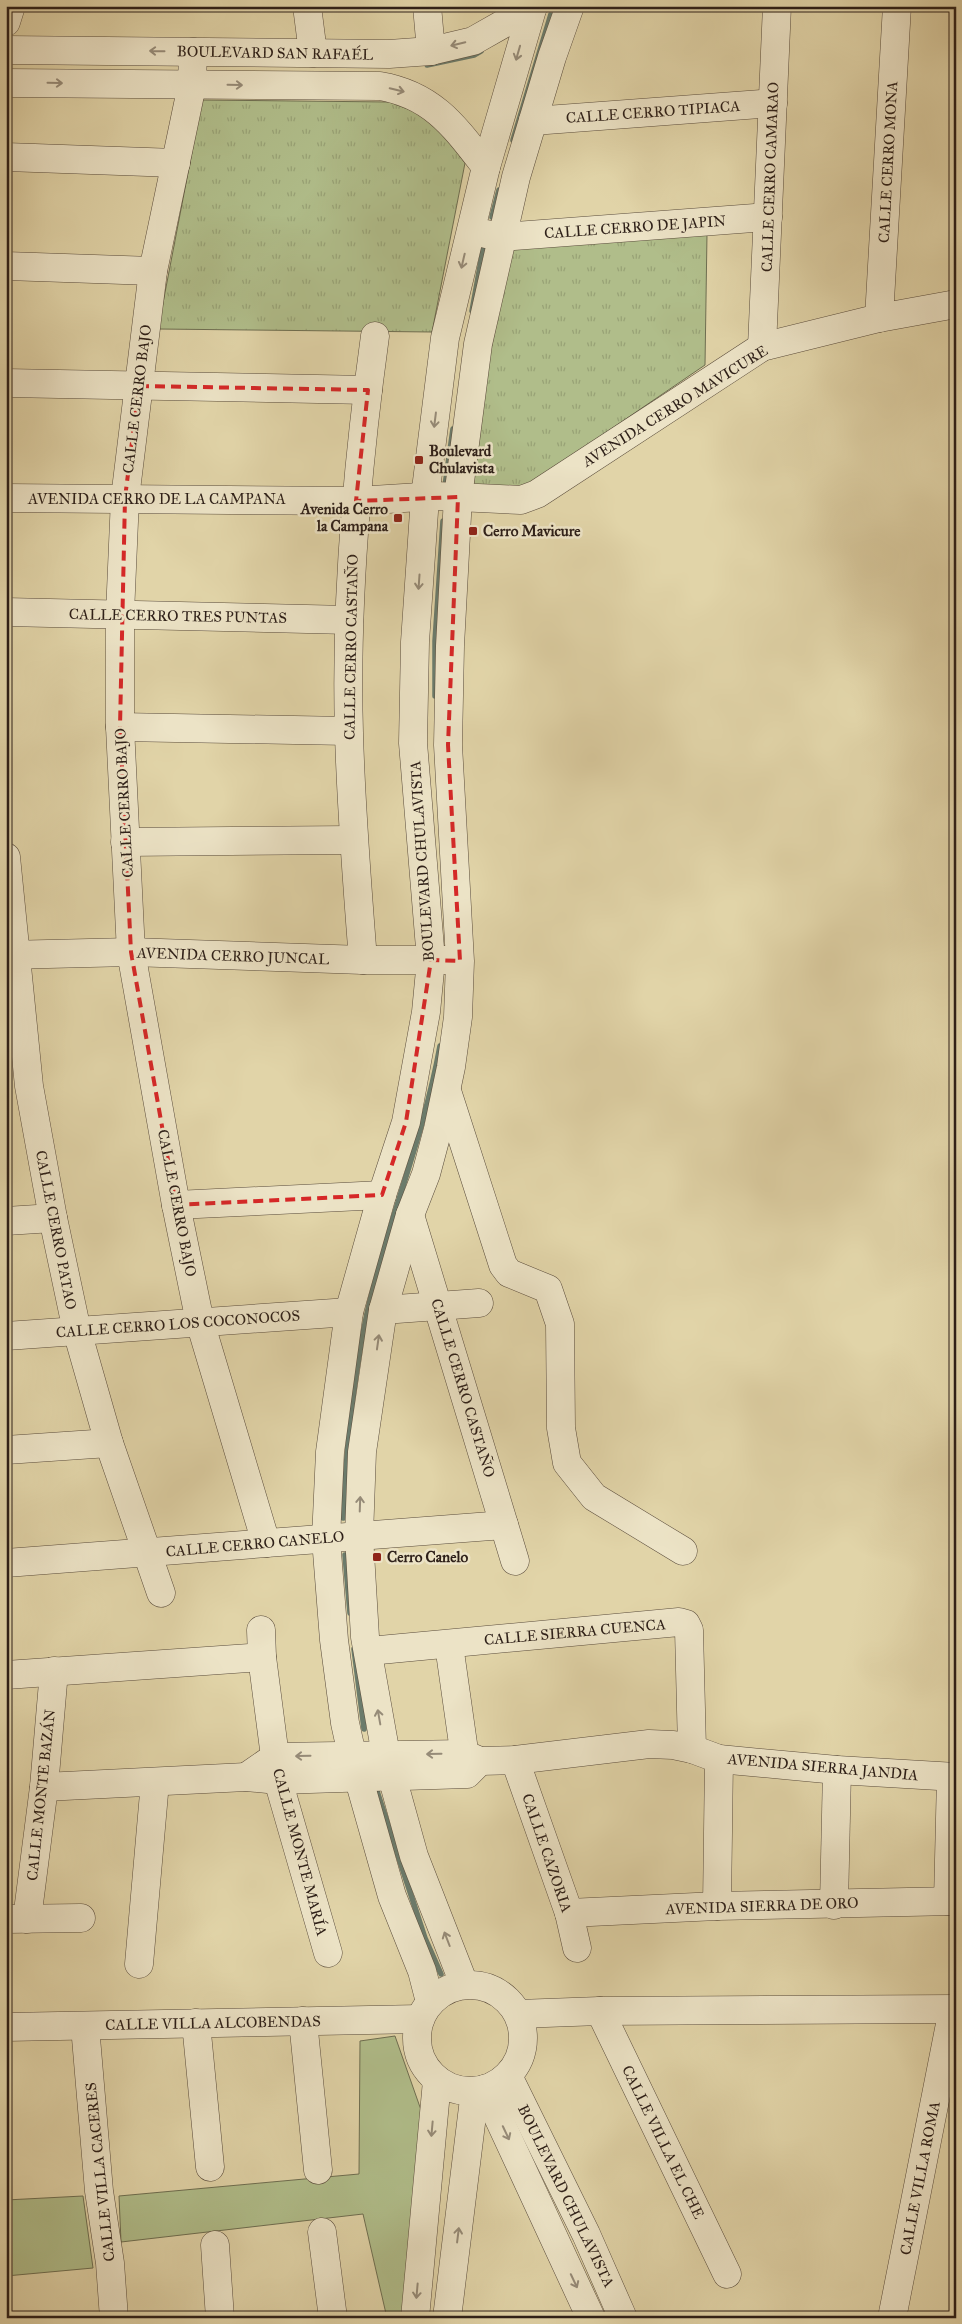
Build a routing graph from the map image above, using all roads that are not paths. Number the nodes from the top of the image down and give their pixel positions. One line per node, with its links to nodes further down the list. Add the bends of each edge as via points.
1 (11, 6): 8 (street)
2 (307, 6): 12 (street)
3 (427, 6): 10 (street)
4 (570, 6): 16 (street, BOULEVARD CHULAVISTA)
5 (777, 6): 15 (street, CALLE CERRO CAMARAO)
6 (897, 6): 26 (street, CALLE CERRO MONA)
7 (533, 7): 10 (street, BOULEVARD SAN RAFAÉL, one-way to 10, via 473,41); 19 (street, BOULEVARD CHULAVISTA, one-way to 19)
8 (6, 22)
9 (6, 50): 11 (street, BOULEVARD SAN RAFAÉL, one-way to 9)
10 (431, 51): 12 (street, BOULEVARD SAN RAFAÉL)
11 (193, 52): 12 (street, BOULEVARD SAN RAFAÉL); 14 (street, CALLE CERRO BAJO)
12 (312, 53)
13 (6, 83): 14 (street, one-way to 14)
14 (192, 85): 18 (street, CALLE CERRO BAJO); 19 (street, one-way to 19, via 380,86 401,90 442,113)
15 (773, 102): 16 (street, CALLE CERRO TIPIACA); 20 (street, CALLE CERRO CAMARAO)
16 (533, 121): 22 (street, BOULEVARD CHULAVISTA)
17 (6, 157): 18 (street)
18 (176, 163): 24 (street, CALLE CERRO BAJO)
19 (486, 167): 21 (street, BOULEVARD CHULAVISTA)
20 (768, 217): 22 (street, CALLE CERRO DE JAPIN); 28 (street, CALLE CERRO CAMARAO)
21 (471, 230): 22 (street, CALLE CERRO DE JAPIN); 32 (street, BOULEVARD CHULAVISTA, one-way to 32, via 445,338)
22 (502, 237): 33 (street, BOULEVARD CHULAVISTA, via 478,344)
23 (6, 266): 24 (street)
24 (153, 271): 30 (street, CALLE CERRO BAJO)
25 (956, 304): 26 (street, AVENIDA CERRO MAVICURE)
26 (879, 318): 28 (street, AVENIDA CERRO MAVICURE)
27 (375, 336): 31 (street, CALLE CERRO CASTAÑO)
28 (762, 347): 33 (street, AVENIDA CERRO MAVICURE, via 537,494 521,500)
29 (6, 383): 30 (street)
30 (139, 386): 31 (street); 35 (street, CALLE CERRO BAJO)
31 (368, 390): 36 (street, CALLE CERRO CASTAÑO)
32 (425, 496): 33 (street, AVENIDA CERRO DE LA CAMPANA); 36 (street, AVENIDA CERRO DE LA CAMPANA); 48 (street, BOULEVARD CHULAVISTA, one-way to 48, via 415,642 413,743)
33 (458, 497): 49 (street, BOULEVARD CHULAVISTA, via 448,745)
34 (6, 498): 35 (street, AVENIDA CERRO DE LA CAMPANA)
35 (125, 498): 36 (street, AVENIDA CERRO DE LA CAMPANA); 38 (street, CALLE CERRO BAJO)
36 (356, 501): 39 (street, CALLE CERRO CASTAÑO)
37 (6, 612): 38 (street, CALLE CERRO TRES PUNTAS)
38 (120, 614): 39 (street, CALLE CERRO TRES PUNTAS); 40 (street, CALLE CERRO BAJO)
39 (349, 620): 41 (street, CALLE CERRO CASTAÑO)
40 (120, 727): 41 (street); 43 (street, CALLE CERRO BAJO)
41 (348, 731): 42 (street, CALLE CERRO CASTAÑO)
42 (353, 840): 43 (street); 47 (street, CALLE CERRO CASTAÑO)
43 (125, 842): 45 (street, CALLE CERRO BAJO)
44 (6, 857): 46 (street, CALLE CERRO PATAO)
45 (131, 952): 46 (street, AVENIDA CERRO JUNCAL); 47 (street, AVENIDA CERRO JUNCAL); 52 (street, CALLE CERRO BAJO)
46 (11, 955): 54 (street, CALLE CERRO PATAO, via 28,1086)
47 (363, 960): 48 (street, AVENIDA CERRO JUNCAL)
48 (431, 960): 49 (street, AVENIDA CERRO JUNCAL); 51 (street, BOULEVARD CHULAVISTA, via 426,1012 406,1122)
49 (460, 960): 50 (street, BOULEVARD CHULAVISTA, via 458,1017)
50 (446, 1089): 53 (street, BOULEVARD CHULAVISTA, via 426,1174); 69 (street, via 503,1265 509,1273 548,1288 560,1324 561,1428 567,1463 594,1497)
51 (382, 1195): 52 (street); 59 (street, BOULEVARD CHULAVISTA)
52 (176, 1205): 60 (street, CALLE CERRO BAJO)
53 (410, 1215): 57 (street, CALLE CERRO CASTAÑO); 58 (street, BOULEVARD CHULAVISTA)
54 (53, 1218): 55 (street); 61 (street, CALLE CERRO PATAO)
55 (6, 1221)
56 (479, 1303): 57 (street)
57 (438, 1305): 58 (street); 65 (street, CALLE CERRO CASTAÑO)
58 (383, 1310): 66 (street, BOULEVARD CHULAVISTA, one-way to 58, via 362,1452)
59 (349, 1312): 60 (street, CALLE CERRO LOS COCONOCOS); 67 (street, BOULEVARD CHULAVISTA, via 330,1452)
60 (200, 1322): 61 (street, CALLE CERRO LOS COCONOCOS); 68 (street, CALLE CERRO BAJO)
61 (77, 1331): 62 (street, CALLE CERRO LOS COCONOCOS); 63 (street, CALLE CERRO PATAO)
62 (6, 1336)
63 (109, 1443): 64 (street); 70 (street, CALLE CERRO PATAO)
64 (6, 1450)
65 (504, 1526): 66 (street, CALLE CERRO CANELO); 71 (street, CALLE CERRO CASTAÑO)
66 (359, 1536): 67 (street, CALLE CERRO CANELO); 76 (street, BOULEVARD CHULAVISTA, via 365,1637)
67 (326, 1539): 68 (street, CALLE CERRO CANELO); 84 (street, BOULEVARD CHULAVISTA, via 334,1640 345,1723)
68 (266, 1543): 70 (street, CALLE CERRO CANELO)
69 (683, 1551)
70 (146, 1552): 72 (street, CALLE CERRO CANELO); 73 (street, CALLE CERRO PATAO)
71 (515, 1562)
72 (6, 1563)
73 (161, 1593)
74 (261, 1630): 77 (street, CALLE MONTE MARÍA)
75 (449, 1644): 76 (street, CALLE SIERRA CUENCA); 80 (street, CALLE SIERRA CUENCA, via 679,1622 686,1624 689,1630); 83 (street)
76 (369, 1651): 85 (street, BOULEVARD CHULAVISTA, one-way to 76)
77 (262, 1657): 78 (street); 86 (street, CALLE MONTE MARÍA)
78 (54, 1671): 79 (street); 90 (street, CALLE MONTE BAZÁN)
79 (6, 1675)
80 (692, 1749): 81 (street, AVENIDA SIERRA JANDIA); 82 (street, AVENIDA SIERRA JANDIA, via 649,1744)
81 (720, 1759): 87 (street, AVENIDA SIERRA JANDIA); 93 (street)
82 (515, 1760): 83 (street, AVENIDA SIERRA JANDIA); 94 (street, CALLE CAZORIA)
83 (471, 1763): 85 (street, AVENIDA SIERRA JANDIA)
84 (355, 1766): 85 (street, AVENIDA SIERRA JANDIA); 86 (street, AVENIDA SIERRA JANDIA); 102 (street, BOULEVARD CHULAVISTA, via 392,1896 422,1971)
85 (389, 1766): 100 (street, BOULEVARD CHULAVISTA, one-way to 85, via 414,1856)
86 (276, 1768): 89 (street, via 246,1777); 98 (street, CALLE MONTE MARÍA)
87 (837, 1770): 88 (street, AVENIDA SIERRA JANDIA); 92 (street)
88 (953, 1777): 91 (street)
89 (155, 1782): 90 (street); 99 (street)
90 (44, 1787): 96 (street, CALLE MONTE BAZÁN)
91 (952, 1901): 92 (street, AVENIDA SIERRA DE ORO)
92 (834, 1905): 93 (street, AVENIDA SIERRA DE ORO)
93 (717, 1906): 94 (street, AVENIDA SIERRA DE ORO)
94 (569, 1913): 97 (street, CALLE CAZORIA)
95 (81, 1918): 96 (street)
96 (17, 1919)
97 (577, 1948)
98 (328, 1953)
99 (139, 1964)
100 (464, 1984): 102 (street, via 446,1990); 104 (street, via 481,1985 496,1991)
101 (954, 2009): 103 (street); 123 (street, CALLE VILLA ROMA)
102 (425, 2011): 105 (street, CALLE VILLA ALCOBENDAS); 109 (street, BOULEVARD CHULAVISTA, via 416,2036 418,2053 425,2068)
103 (600, 2011): 104 (street); 115 (street, CALLE VILLA EL CHE)
104 (518, 2014): 110 (street, via 522,2047 517,2062)
105 (303, 2021): 106 (street, CALLE VILLA ALCOBENDAS); 112 (street)
106 (196, 2023): 107 (street, CALLE VILLA ALCOBENDAS); 111 (street)
107 (85, 2026): 108 (street, CALLE VILLA ALCOBENDAS); 116 (street, CALLE VILLA CACERES)
108 (6, 2027)
109 (437, 2081): 110 (street, via 449,2088); 119 (street, one-way to 119)
110 (489, 2085): 120 (street, one-way to 110); 121 (street, BOULEVARD CHULAVISTA, one-way to 121); 122 (street, BOULEVARD CHULAVISTA, via 586,2234)
111 (210, 2167)
112 (318, 2170)
113 (322, 2232): 118 (street)
114 (215, 2245): 117 (street)
115 (727, 2274)
116 (114, 2318)
117 (220, 2318)
118 (333, 2318)
119 (414, 2318)
120 (448, 2318)
121 (591, 2318)
122 (623, 2318)
123 (892, 2318)

